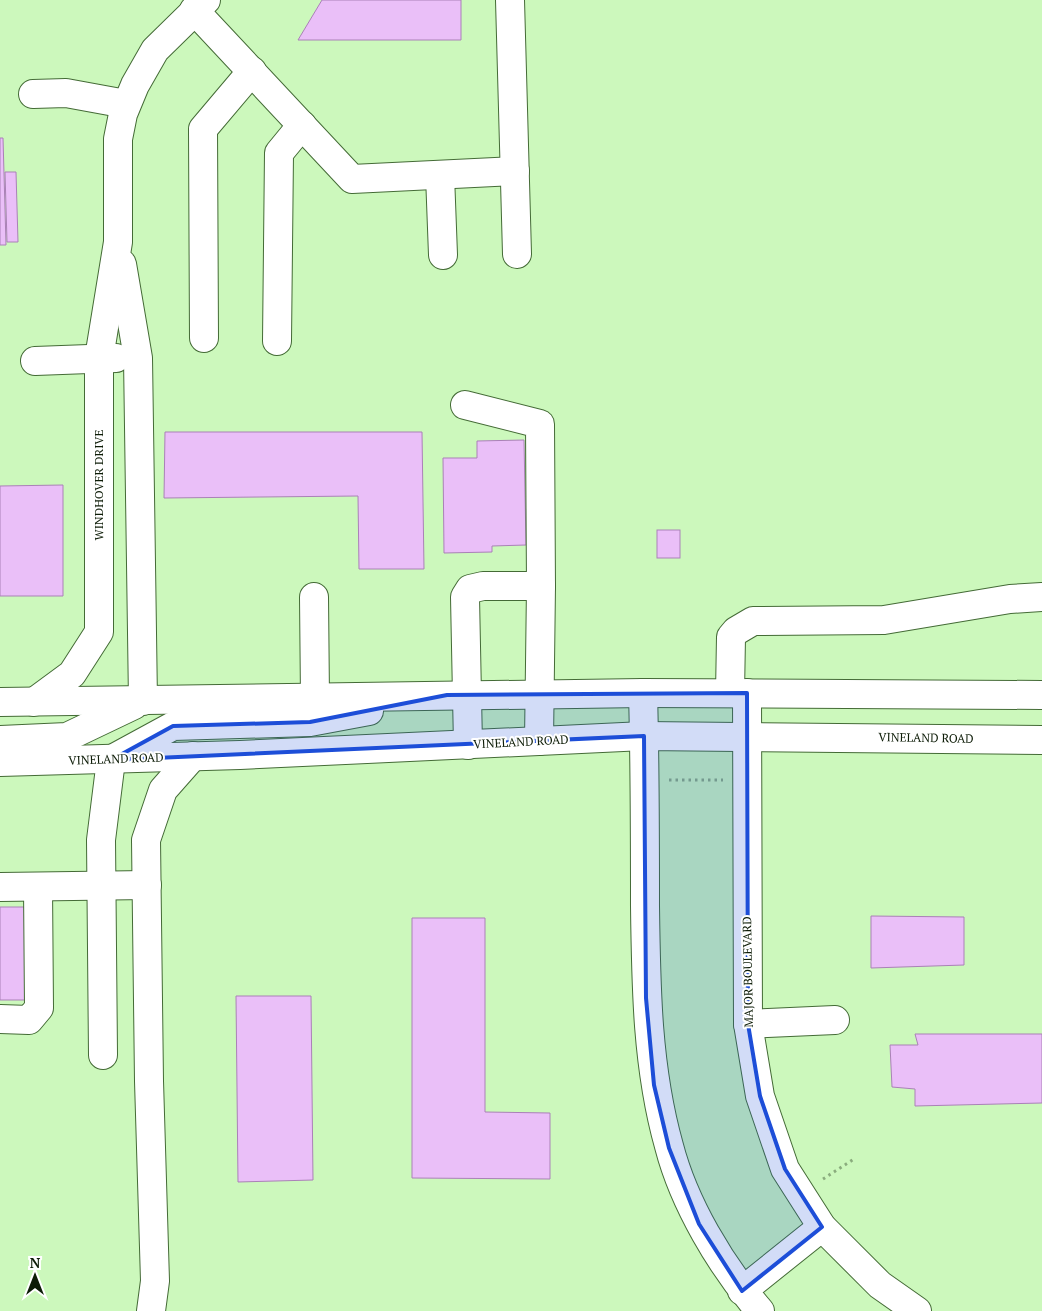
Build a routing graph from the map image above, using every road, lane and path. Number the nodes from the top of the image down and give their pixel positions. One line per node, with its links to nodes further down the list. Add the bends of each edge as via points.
1 (510, 0): 7 (street)
2 (200, 5): 3 (street); 5 (street, WINDHOVER DRIVE, via 155,50)
3 (252, 71): 6 (street); 12 (street, via 203,129)
4 (33, 94): 5 (street, via 66,93)
5 (126, 104): 9 (street, WINDHOVER DRIVE, via 118,139)
6 (302, 125): 8 (street, via 352,179); 13 (street, via 279,153)
7 (515, 171): 8 (street); 10 (street)
8 (440, 175): 11 (street)
9 (118, 242): 14 (street, WINDHOVER DRIVE); 15 (street, WINDHOVER DRIVE)
10 (516, 254)
11 (443, 255)
12 (204, 338)
13 (277, 341)
14 (99, 358): 15 (street); 16 (street); 29 (street, WINDHOVER DRIVE, via 99,632 72,674)
15 (138, 358): 27 (street, WINDHOVER DRIVE, via 152,526)
16 (35, 361)
17 (465, 405): 18 (street, via 540,424)
18 (541, 586): 23 (street, via 470,589 465,597); 24 (street)
19 (314, 597): 26 (street)
20 (1042, 597): 22 (street, MAJOR BOULEVARD, via 1010,599 884,620 753,622 730,637)
21 (643, 694): 22 (street); 24 (street); 30 (street)
22 (738, 694): 25 (street); 31 (street, MAJOR BOULEVARD)
23 (457, 695): 24 (street); 26 (street); 35 (street); 37 (street, via 310,722 173,726)
24 (539, 695): 34 (street)
25 (1042, 695)
26 (315, 699): 27 (street)
27 (142, 701): 29 (street); 32 (street, via 67,737)
28 (0, 702): 29 (street)
29 (34, 702)
30 (644, 736): 31 (street, VINELAND ROAD); 34 (street, VINELAND ROAD); 52 (street, via 646,998 654,1085 669,1148 699,1224)
31 (747, 736): 33 (street, VINELAND ROAD); 47 (street, MAJOR BOULEVARD)
32 (0, 740)
33 (1042, 740)
34 (538, 741): 35 (street, VINELAND ROAD)
35 (468, 745): 36 (street, VINELAND ROAD)
36 (193, 756): 37 (street, VINELAND ROAD); 42 (street, via 164,790 146,840)
37 (111, 760): 38 (street, VINELAND ROAD); 41 (street, via 101,840)
38 (0, 762)
39 (661, 780): 40 (path)
40 (730, 780)
41 (101, 885): 42 (street); 44 (street); 48 (street)
42 (147, 885): 53 (street, via 148,1081 155,1281)
43 (0, 887): 44 (street)
44 (38, 887): 45 (street, via 39,1008 29,1020)
45 (0, 1019)
46 (835, 1020): 47 (street)
47 (748, 1024): 51 (street, MAJOR BOULEVARD, via 760,1096 785,1169)
48 (103, 1055)
49 (854, 1160): 50 (path)
50 (823, 1179)
51 (822, 1227): 52 (street); 55 (street, MAJOR BOULEVARD, via 880,1285)
52 (742, 1291): 54 (street)
53 (151, 1311)
54 (760, 1311)
55 (917, 1311)

